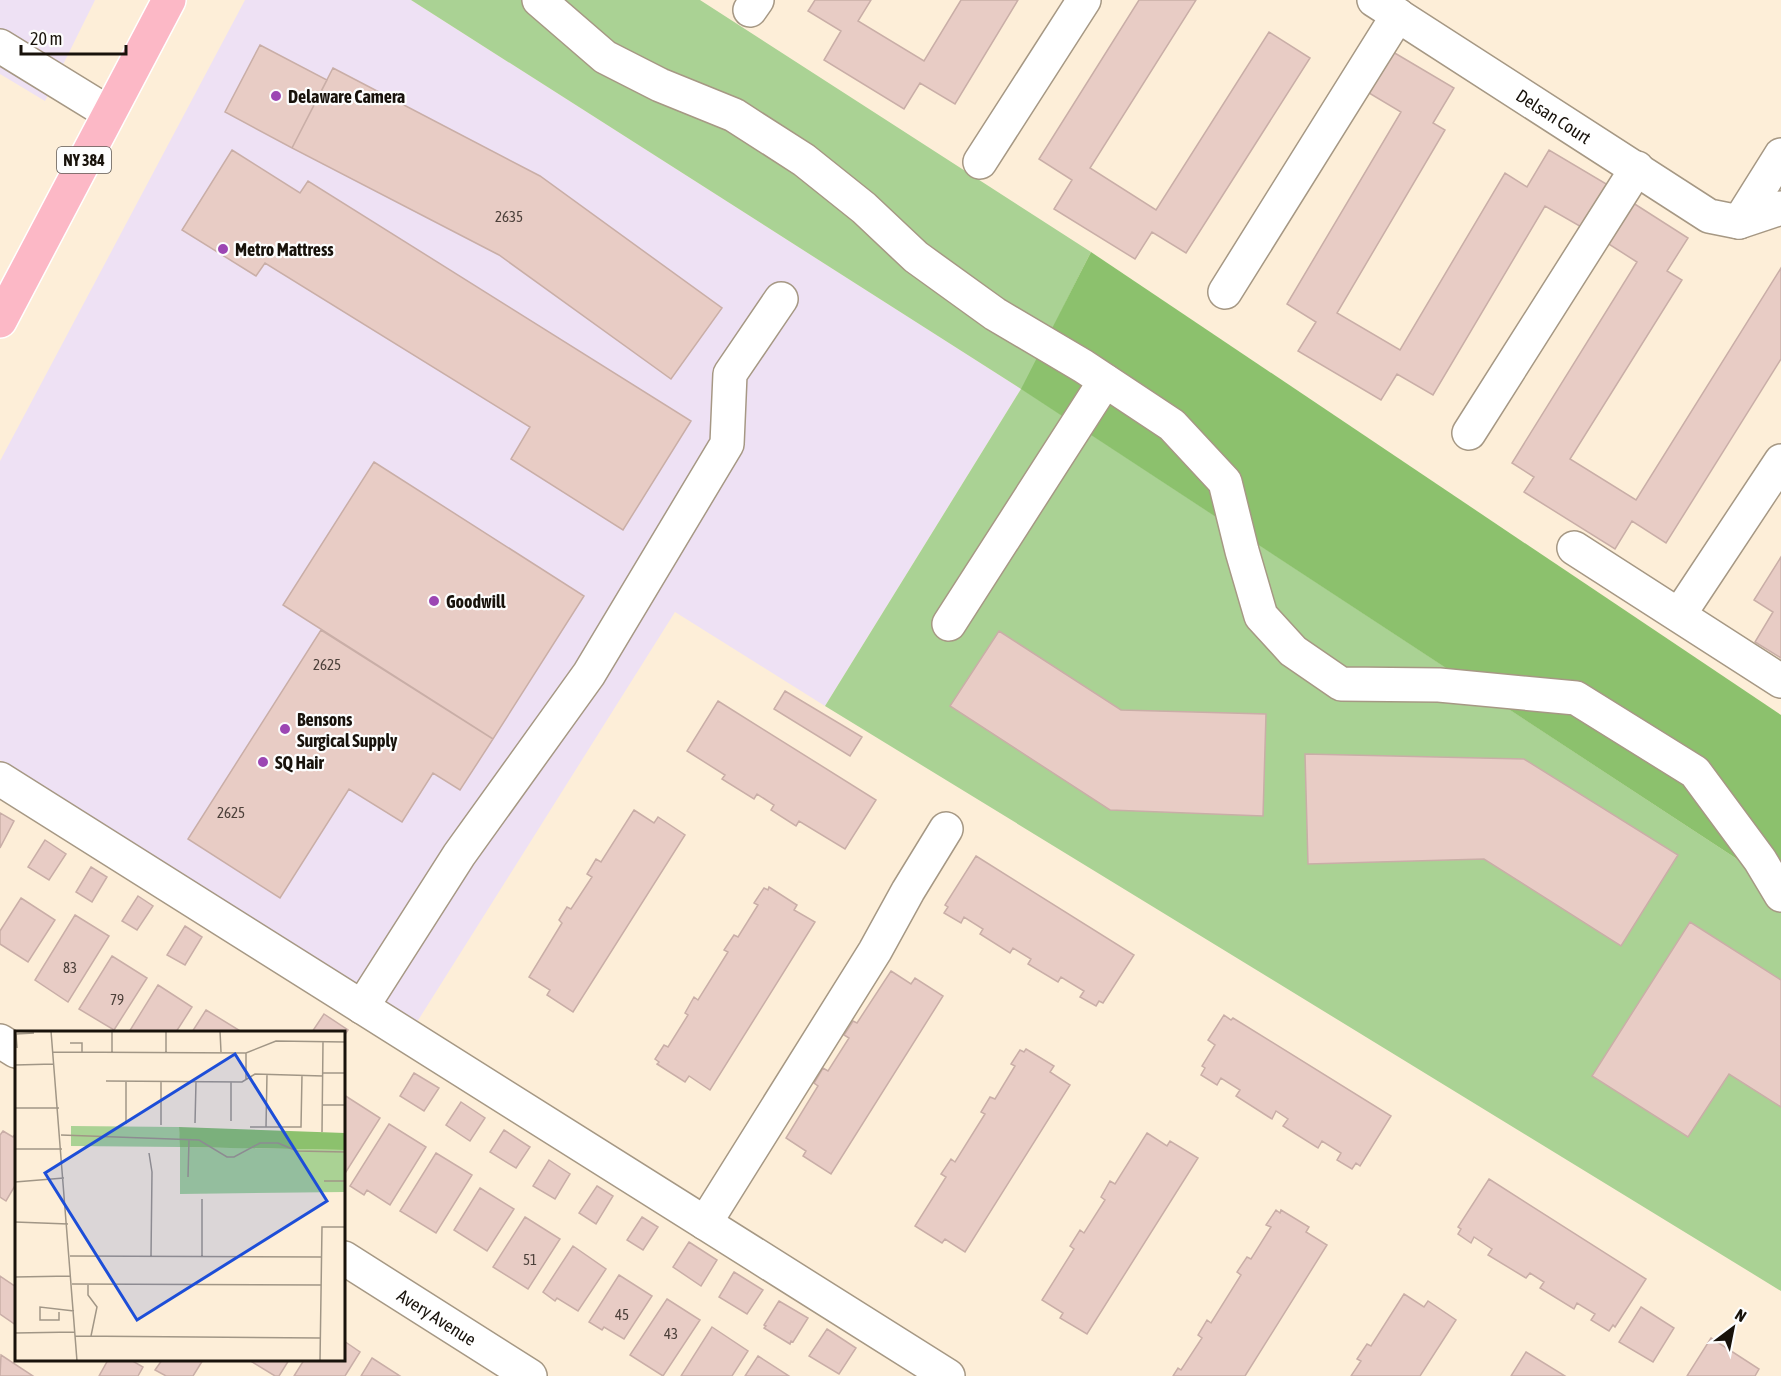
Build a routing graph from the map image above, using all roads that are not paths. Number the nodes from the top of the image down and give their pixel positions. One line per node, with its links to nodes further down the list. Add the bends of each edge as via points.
1 (169, 0): 6 (main road, NY 384)
2 (539, 0): 15 (street, via 605,57 734,115 804,160 916,257 995,314)
3 (1084, 0): 8 (street)
4 (1386, 8): 9 (street, Delsan Court); 12 (street)
5 (0, 46): 6 (street)
6 (109, 113): 14 (main road, NY 384)
7 (1781, 155): 11 (street)
8 (980, 162)
9 (1637, 168): 11 (street, Delsan Court, via 1709,216); 16 (street)
10 (1781, 208): 11 (street, Delsan Court)
11 (1739, 222)
12 (1225, 292)
13 (781, 300): 25 (street, via 730,374 727,444 589,674 459,855)
14 (4, 305)
15 (1105, 381): 20 (street); 24 (street, via 1172,425 1225,482 1261,616 1293,651 1341,684 1439,685 1576,698 1695,772)
16 (1469, 433)
17 (1781, 461): 19 (street)
18 (1574, 548): 19 (street)
19 (1679, 615): 21 (street)
20 (950, 624)
21 (1781, 681)
22 (0, 779): 25 (street)
23 (946, 829): 28 (street, via 876,951)
24 (1781, 895)
25 (362, 1007): 28 (street)
26 (0, 1041): 27 (street)
27 (15, 1050)
28 (705, 1223): 31 (street)
29 (345, 1259): 30 (street, Avery Avenue)
30 (530, 1376)
31 (948, 1376)

